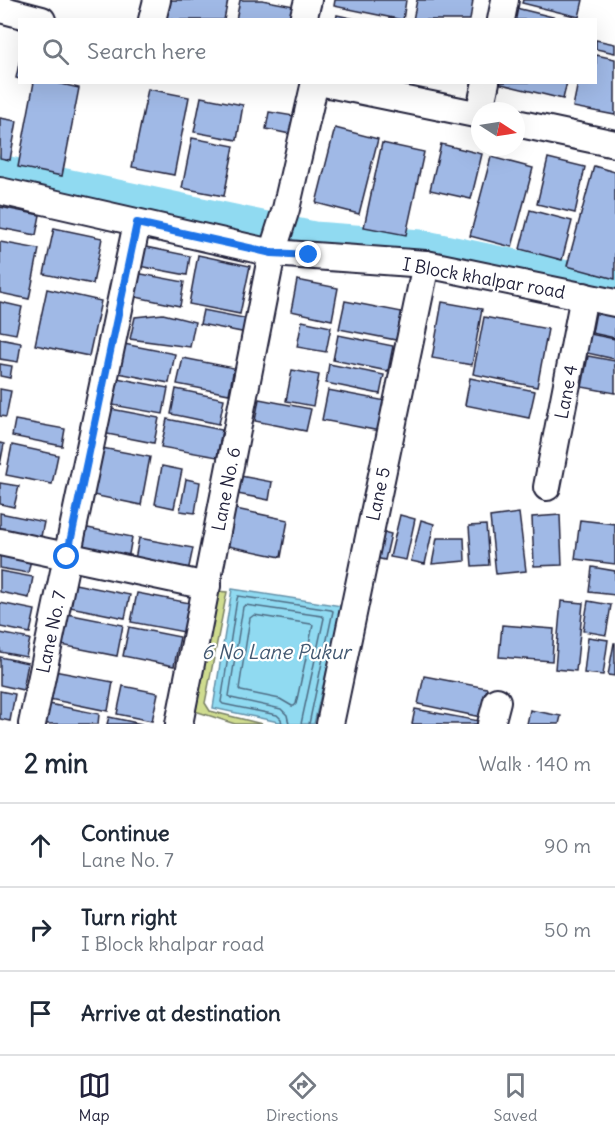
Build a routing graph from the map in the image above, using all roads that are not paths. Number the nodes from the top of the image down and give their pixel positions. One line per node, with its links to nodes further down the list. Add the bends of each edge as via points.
1 (157, 0): 6 (street)
2 (308, 0): 7 (street)
3 (505, 0): 8 (street)
4 (0, 9): 5 (street)
5 (34, 18)
6 (152, 18)
7 (304, 18)
8 (501, 18)
9 (317, 84): 18 (street, Lane No. 6)
10 (327, 84): 13 (street)
11 (486, 84): 12 (street)
12 (482, 102)
13 (471, 113)
14 (525, 125): 15 (street)
15 (615, 144)
16 (0, 191): 17 (street, I Block khalpar road)
17 (137, 223): 18 (street, I Block khalpar road); 24 (street, Lane No. 7)
18 (272, 253): 19 (street, I Block khalpar road); 25 (street, Lane No. 6)
19 (426, 264): 20 (street, I Block khalpar road); 28 (street, Lane 5)
20 (584, 296): 21 (street, I Block khalpar road); 22 (street, Lane 4)
21 (615, 303)
22 (547, 487)
23 (0, 542): 24 (street)
24 (67, 557): 25 (street); 26 (street, Lane No. 7)
25 (207, 586): 27 (street, Lane No. 6)
26 (32, 724)
27 (179, 724)
28 (330, 724)

